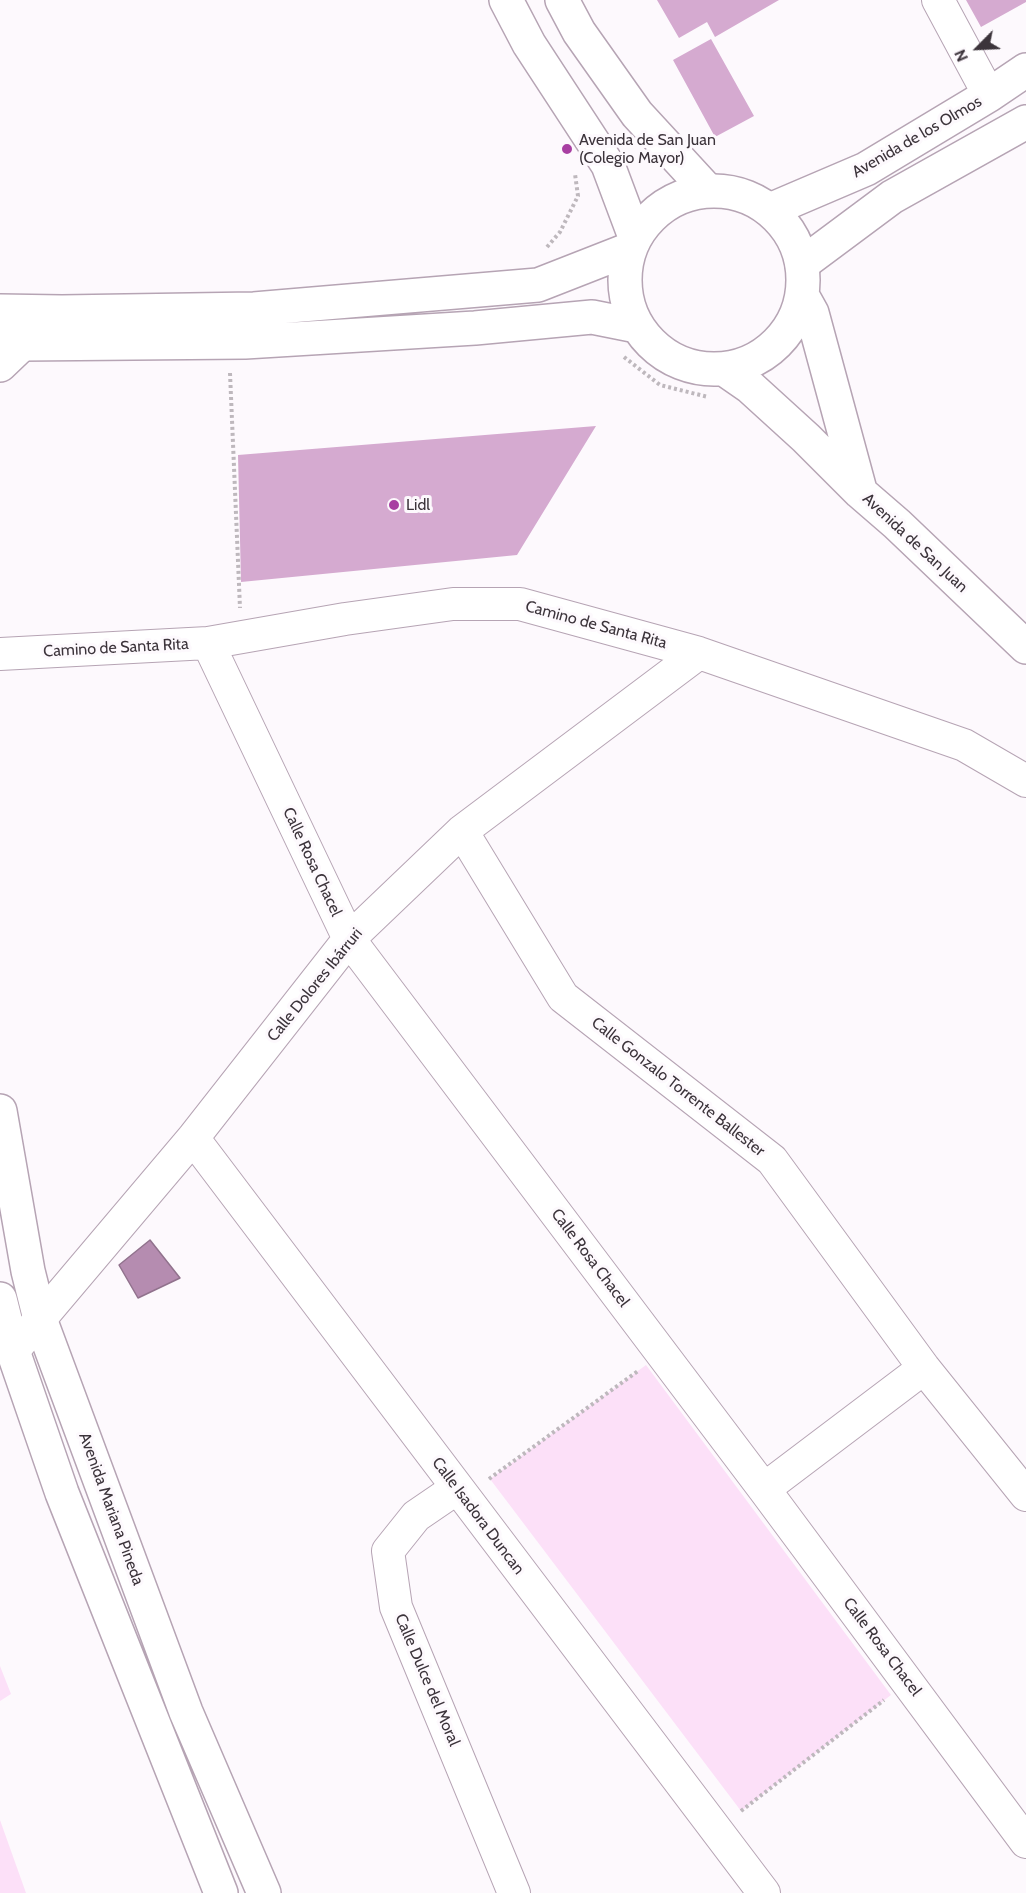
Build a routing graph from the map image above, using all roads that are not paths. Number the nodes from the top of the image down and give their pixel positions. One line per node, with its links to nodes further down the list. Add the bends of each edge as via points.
1 (506, 0): 9 (street, via 529,44 608,165)
2 (562, 0): 7 (street, via 579,32 637,114)
3 (938, 0): 5 (street)
4 (1026, 69): 5 (street, Avenida de los Olmos)
5 (989, 95): 8 (street, Avenida de los Olmos, via 866,169)
6 (1026, 122): 10 (street, via 892,197)
7 (707, 190): 8 (street, via 751,198); 9 (street, via 665,205 648,219)
8 (770, 210): 10 (street, via 796,244)
9 (633, 243): 11 (street, via 537,285 254,309); 12 (street, via 625,274 627,301)
10 (802, 280): 14 (street, via 795,317 783,337 767,353); 15 (street)
11 (0, 310)
12 (637, 326): 13 (street, via 592,317 245,342); 14 (street, via 653,345 674,360 698,368)
13 (7, 350)
14 (720, 384): 15 (street, Avenida de San Juan, via 750,387)
15 (861, 492): 17 (street, Avenida de San Juan)
16 (208, 643): 18 (street, Camino de Santa Rita, via 453,604 520,604); 19 (street, Camino de Santa Rita); 22 (street, Calle Rosa Chacel)
17 (1026, 647)
18 (699, 653): 20 (street, Camino de Santa Rita, via 964,745); 21 (street, Calle Dolores Ibárruri)
19 (0, 654)
20 (1026, 781)
21 (462, 831): 22 (street, Calle Dolores Ibárruri); 28 (street, Calle Gonzalo Torrente Ballester, via 563,997 772,1161)
22 (350, 939): 24 (street, Calle Dolores Ibárruri); 30 (street, Calle Rosa Chacel)
23 (0, 1111): 26 (street, Avenida Mariana Pineda)
24 (193, 1138): 26 (street, Calle Dolores Ibárruri); 29 (street, Calle Isadora Duncan)
25 (0, 1299): 27 (street)
26 (40, 1319): 27 (street, Calle Dolores Ibárruri); 34 (street, Avenida Mariana Pineda, via 186,1712)
27 (13, 1351): 33 (street, via 62,1493)
28 (924, 1368): 30 (street); 31 (street, Calle Gonzalo Torrente Ballester)
29 (457, 1488): 35 (street, Calle Dulce del Moral, via 416,1516 388,1551 394,1596); 36 (street, Calle Isadora Duncan)
30 (764, 1489): 32 (street, Calle Rosa Chacel)
31 (1026, 1495)
32 (1026, 1842)
33 (222, 1893)
34 (264, 1893)
35 (514, 1893)
36 (764, 1893)

